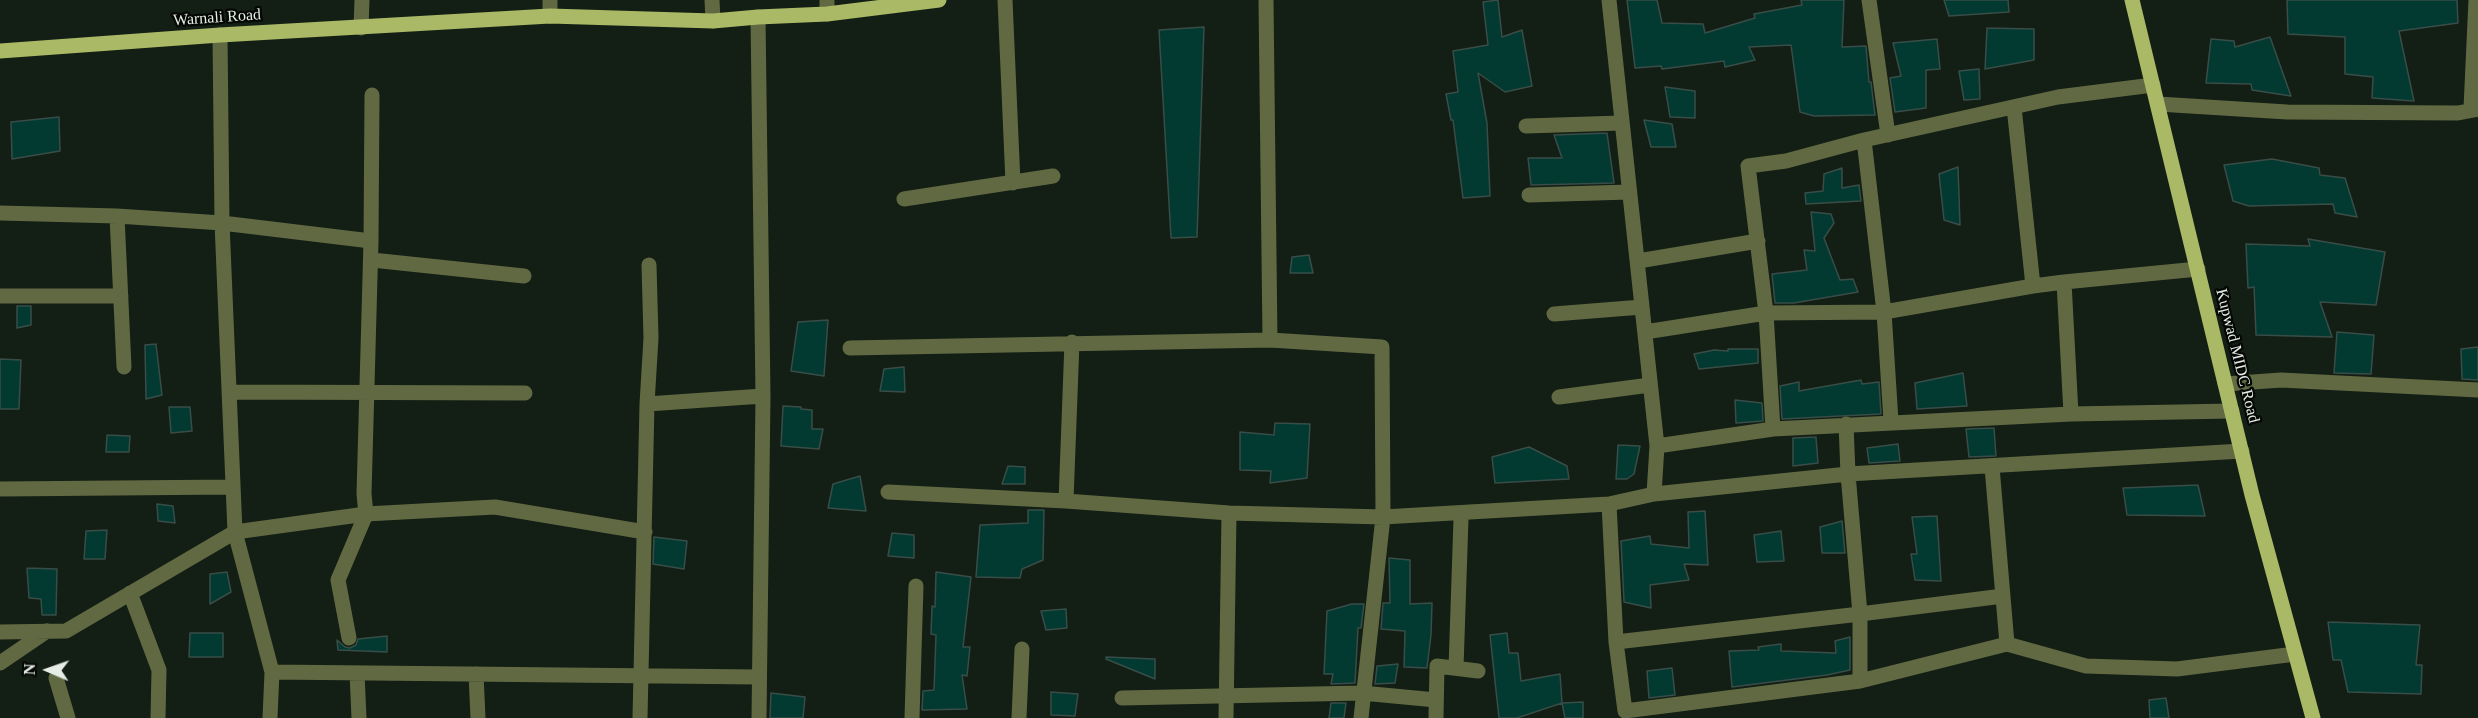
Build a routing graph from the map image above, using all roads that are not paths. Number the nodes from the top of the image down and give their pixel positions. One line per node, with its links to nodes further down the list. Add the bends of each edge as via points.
1 (362, 0): 15 (street)
2 (550, 0): 12 (street)
3 (712, 0): 14 (street)
4 (939, 0): 11 (main road, Warnali Road)
5 (1005, 0): 28 (street)
6 (1266, 0): 51 (street)
7 (1609, 0): 23 (street)
8 (1869, 0): 25 (street)
9 (2133, 0): 18 (main road, Kupwad MIDC Road)
10 (2476, 0): 22 (street)
11 (827, 7): 13 (main road, Warnali Road)
12 (550, 16): 14 (main road, Warnali Road); 15 (main road, Warnali Road)
13 (758, 17): 14 (main road, Warnali Road); 61 (street)
14 (712, 21)
15 (361, 28): 16 (main road, Warnali Road)
16 (220, 35): 17 (main road, Warnali Road); 34 (street)
17 (0, 51)
18 (2153, 85): 20 (main road, Kupwad MIDC Road); 21 (street)
19 (372, 95): 35 (street)
20 (2158, 104): 22 (street, via 2287,112 2458,113); 40 (main road, Kupwad MIDC Road)
21 (2014, 107): 25 (street); 43 (street)
22 (2475, 108)
23 (1621, 123): 24 (street); 29 (street)
24 (1526, 126)
25 (1888, 135): 26 (street)
26 (1864, 140): 36 (street, via 1786,161 1748,166); 47 (street)
27 (1053, 176): 28 (street)
28 (1013, 183): 31 (street)
29 (1629, 192): 30 (street); 38 (street)
30 (1529, 195)
31 (904, 199)
32 (0, 213): 33 (street)
33 (117, 216): 34 (street); 44 (street)
34 (222, 223): 35 (street); 58 (street)
35 (371, 241): 37 (street)
36 (1758, 241): 38 (street); 48 (street)
37 (372, 260): 41 (street); 59 (street)
38 (1638, 261): 46 (street)
39 (649, 265): 63 (street, via 651,338)
40 (2198, 269): 42 (street); 55 (main road, Kupwad MIDC Road)
41 (525, 276)
42 (2064, 282): 43 (street); 65 (street)
43 (2032, 286): 47 (street)
44 (121, 296): 45 (street); 54 (street)
45 (0, 297)
46 (1642, 307): 49 (street); 50 (street)
47 (1884, 312): 48 (street); 66 (street)
48 (1766, 313): 50 (street); 68 (street)
49 (1554, 314)
50 (1645, 332): 56 (street)
51 (1270, 340): 52 (street); 81 (street, via 1382,346)
52 (1072, 342): 53 (street); 77 (street)
53 (850, 348)
54 (124, 367)
55 (2225, 384): 57 (street, via 2282,380); 64 (main road, Kupwad MIDC Road)
56 (1650, 385): 62 (street); 69 (street)
57 (2478, 390)
58 (230, 392): 59 (street); 73 (street)
59 (368, 392): 60 (street); 80 (street)
60 (525, 393)
61 (763, 396): 63 (street); 103 (street)
62 (1559, 397)
63 (647, 404): 84 (street)
64 (2232, 411): 65 (street); 70 (main road, Kupwad MIDC Road)
65 (2071, 414): 66 (street)
66 (1891, 421): 67 (street)
67 (1846, 424): 68 (street); 72 (street)
68 (1773, 429): 69 (street)
69 (1657, 447): 76 (street)
70 (2242, 451): 71 (street); 95 (main road, Kupwad MIDC Road)
71 (1992, 467): 72 (street); 87 (street)
72 (1848, 474): 76 (street); 88 (street)
73 (233, 488): 74 (street); 83 (street)
74 (0, 489)
75 (888, 492): 77 (street)
76 (1654, 494): 78 (street)
77 (1066, 501): 79 (street)
78 (1609, 504): 81 (street); 92 (street)
79 (1229, 513): 81 (street); 107 (street)
80 (366, 514): 83 (street); 84 (street, via 495,507); 91 (street, via 338,580)
81 (1383, 517): 106 (street)
82 (1461, 519): 97 (street)
83 (235, 532): 86 (street); 99 (street)
84 (645, 532): 102 (street)
85 (916, 586): 117 (street)
86 (129, 593): 89 (street, via 66,631); 111 (street, via 159,670)
87 (2003, 596): 88 (street); 93 (street)
88 (1860, 614): 92 (street); 105 (street)
89 (47, 631): 90 (street); 96 (street)
90 (0, 632)
91 (349, 638)
92 (1616, 642): 105 (street, via 1625,711)
93 (2007, 644): 95 (street, via 2086,666 2177,669); 105 (street)
94 (1022, 649): 118 (street)
95 (2295, 654): 122 (main road, Kupwad MIDC Road)
96 (0, 663)
97 (1456, 668): 98 (street); 109 (street, via 1437,666)
98 (1478, 671)
99 (272, 672): 100 (street); 112 (street)
100 (357, 673): 101 (street); 113 (street)
101 (476, 674): 102 (street); 114 (street)
102 (642, 676): 103 (street); 115 (street)
103 (759, 677): 116 (street)
104 (56, 678): 110 (street)
105 (1860, 681)
106 (1362, 693): 107 (street); 109 (street); 120 (street)
107 (1227, 695): 108 (street); 119 (street)
108 (1122, 698)
109 (1436, 700): 121 (street)
110 (68, 718)
111 (158, 718)
112 (270, 718)
113 (359, 718)
114 (478, 718)
115 (640, 718)
116 (759, 718)
117 (912, 718)
118 (1019, 718)
119 (1226, 718)
120 (1361, 718)
121 (1436, 718)
122 (2313, 718)

